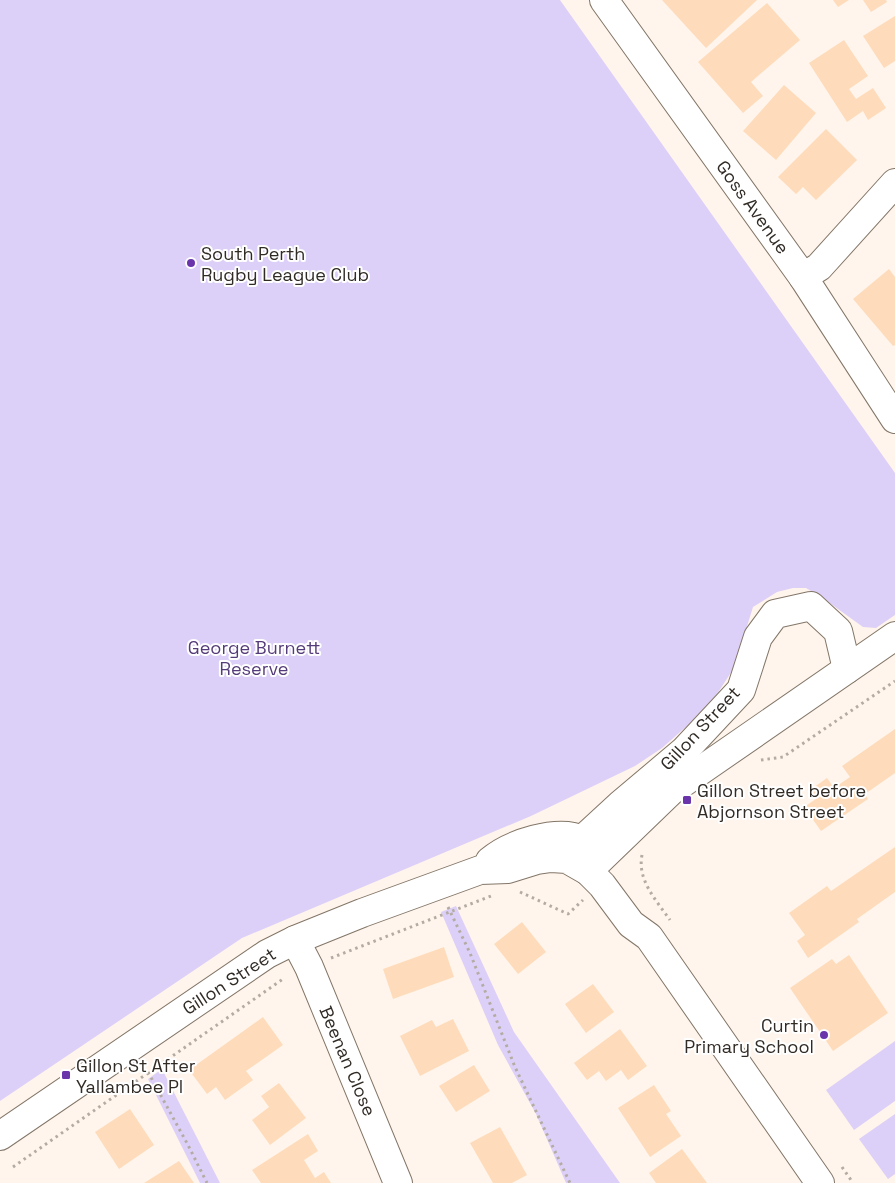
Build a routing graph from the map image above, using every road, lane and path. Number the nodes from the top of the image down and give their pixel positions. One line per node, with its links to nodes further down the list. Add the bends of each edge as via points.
1 (604, 0): 3 (street, Goss Avenue)
2 (895, 183): 3 (street, via 819,267)
3 (803, 277): 4 (street, Goss Avenue)
4 (895, 419)
5 (895, 636): 6 (street, Gillon Street)
6 (847, 669): 10 (street, Gillon Street, via 672,791); 10 (street, Gillon Street, via 838,631 811,606 775,614 758,637 741,690 684,751 620,805)
7 (895, 680): 8 (path, via 782,757)
8 (760, 760)
9 (644, 847): 16 (path, via 640,865 646,885)
10 (585, 857): 11 (street, Gillon Street, via 550,858 508,869 480,870); 27 (street, via 643,916 649,937)
11 (440, 884): 15 (path); 17 (street, Gillon Street)
12 (518, 892): 14 (path, via 568,914)
13 (493, 895): 15 (path)
14 (585, 898)
15 (450, 912): 18 (path); 26 (path)
16 (674, 926)
17 (295, 940): 21 (street, Gillon Street, via 235,975); 25 (street, Beenan Close)
18 (327, 960)
19 (283, 979): 20 (path)
20 (148, 1072): 22 (path); 24 (path)
21 (0, 1136)
22 (13, 1167)
23 (842, 1167): 28 (path)
24 (207, 1183)
25 (398, 1183)
26 (570, 1183)
27 (820, 1183)
28 (853, 1183)

